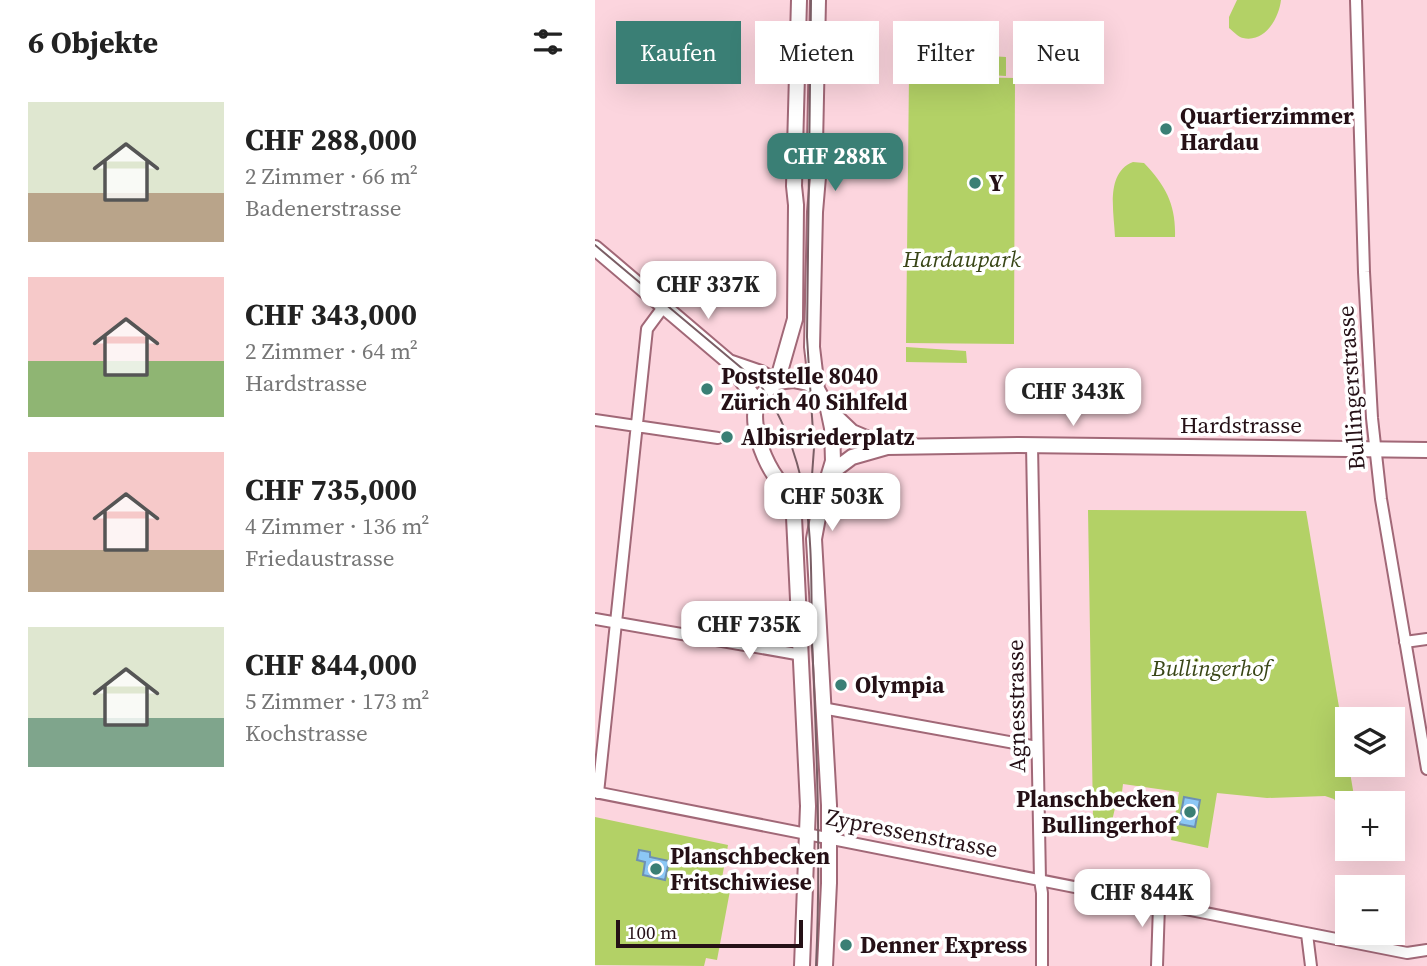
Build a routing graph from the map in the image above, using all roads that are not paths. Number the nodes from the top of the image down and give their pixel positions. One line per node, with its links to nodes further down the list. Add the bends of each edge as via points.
1 (799, 0): 7 (street, via 795,319)
2 (818, 0): 8 (street, via 813,346)
3 (1356, 0): 16 (street, Bullingerstrasse, via 1366,306)
4 (595, 248): 5 (street)
5 (664, 306): 6 (street); 12 (street, via 647,329)
6 (729, 362): 7 (street); 9 (street)
7 (777, 382): 8 (street, via 801,381); 9 (street)
8 (817, 389): 10 (street)
9 (757, 402): 19 (street, via 755,418 762,448)
10 (828, 409): 15 (street, Hardstrasse, via 852,432); 18 (street, via 834,447)
11 (595, 420): 12 (street)
12 (638, 426): 13 (street); 22 (street)
13 (719, 438)
14 (1032, 445): 15 (street, Hardstrasse); 16 (street, Hardstrasse); 27 (street, Agnesstrasse)
15 (887, 446): 18 (street, Hardstrasse, via 852,457)
16 (1376, 450): 17 (street, Hardstrasse); 24 (street, Bullingerstrasse)
17 (1427, 450)
18 (832, 472): 20 (street)
19 (787, 491): 20 (street, via 802,497); 25 (street, via 794,517)
20 (823, 492): 26 (street, via 814,539)
21 (595, 619): 22 (street)
22 (616, 623): 25 (street); 29 (street)
23 (1427, 639): 24 (street)
24 (1405, 642): 28 (street, Bullingerstrasse)
25 (802, 655): 30 (street)
26 (822, 708): 27 (street); 31 (street)
27 (1037, 747): 32 (street, Agnesstrasse)
28 (1427, 769)
29 (597, 792): 30 (street, Zypressenstrasse)
30 (807, 833): 31 (street, Zypressenstrasse); 37 (street)
31 (829, 839): 32 (street, Zypressenstrasse); 38 (street)
32 (1040, 880): 33 (street, Zypressenstrasse); 39 (street, Agnesstrasse)
33 (1159, 905): 34 (street, Zypressenstrasse); 36 (street)
34 (1307, 934): 35 (street, Zypressenstrasse, via 1407,953); 40 (street)
35 (1427, 950)
36 (1157, 960)
37 (802, 966)
38 (825, 966)
39 (1042, 966)
40 (1311, 966)

